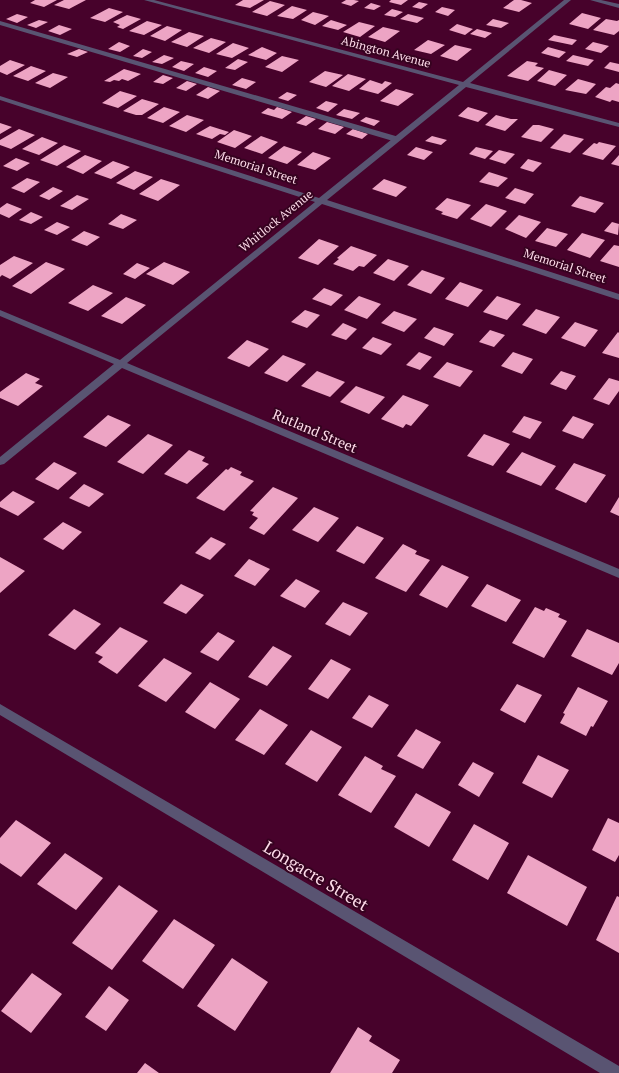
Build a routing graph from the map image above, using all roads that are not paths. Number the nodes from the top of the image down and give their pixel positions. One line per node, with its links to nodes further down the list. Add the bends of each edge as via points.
1 (147, 0): 6 (street, Abington Avenue)
2 (568, 0): 6 (street, Whitlock Avenue)
3 (593, 0): 4 (street)
4 (619, 6)
5 (0, 23): 9 (street)
6 (464, 84): 8 (street, Abington Avenue); 9 (street, Whitlock Avenue)
7 (0, 98): 10 (street, Memorial Street)
8 (619, 125)
9 (396, 139): 10 (street, Whitlock Avenue)
10 (322, 201): 11 (street, Memorial Street); 13 (street, Whitlock Avenue)
11 (619, 297)
12 (0, 313): 13 (street, Rutland Street)
13 (121, 364): 14 (street, Whitlock Avenue); 15 (street, Rutland Street)
14 (0, 462)
15 (619, 574)
16 (0, 709): 17 (street, Longacre Street)
17 (615, 1073)

